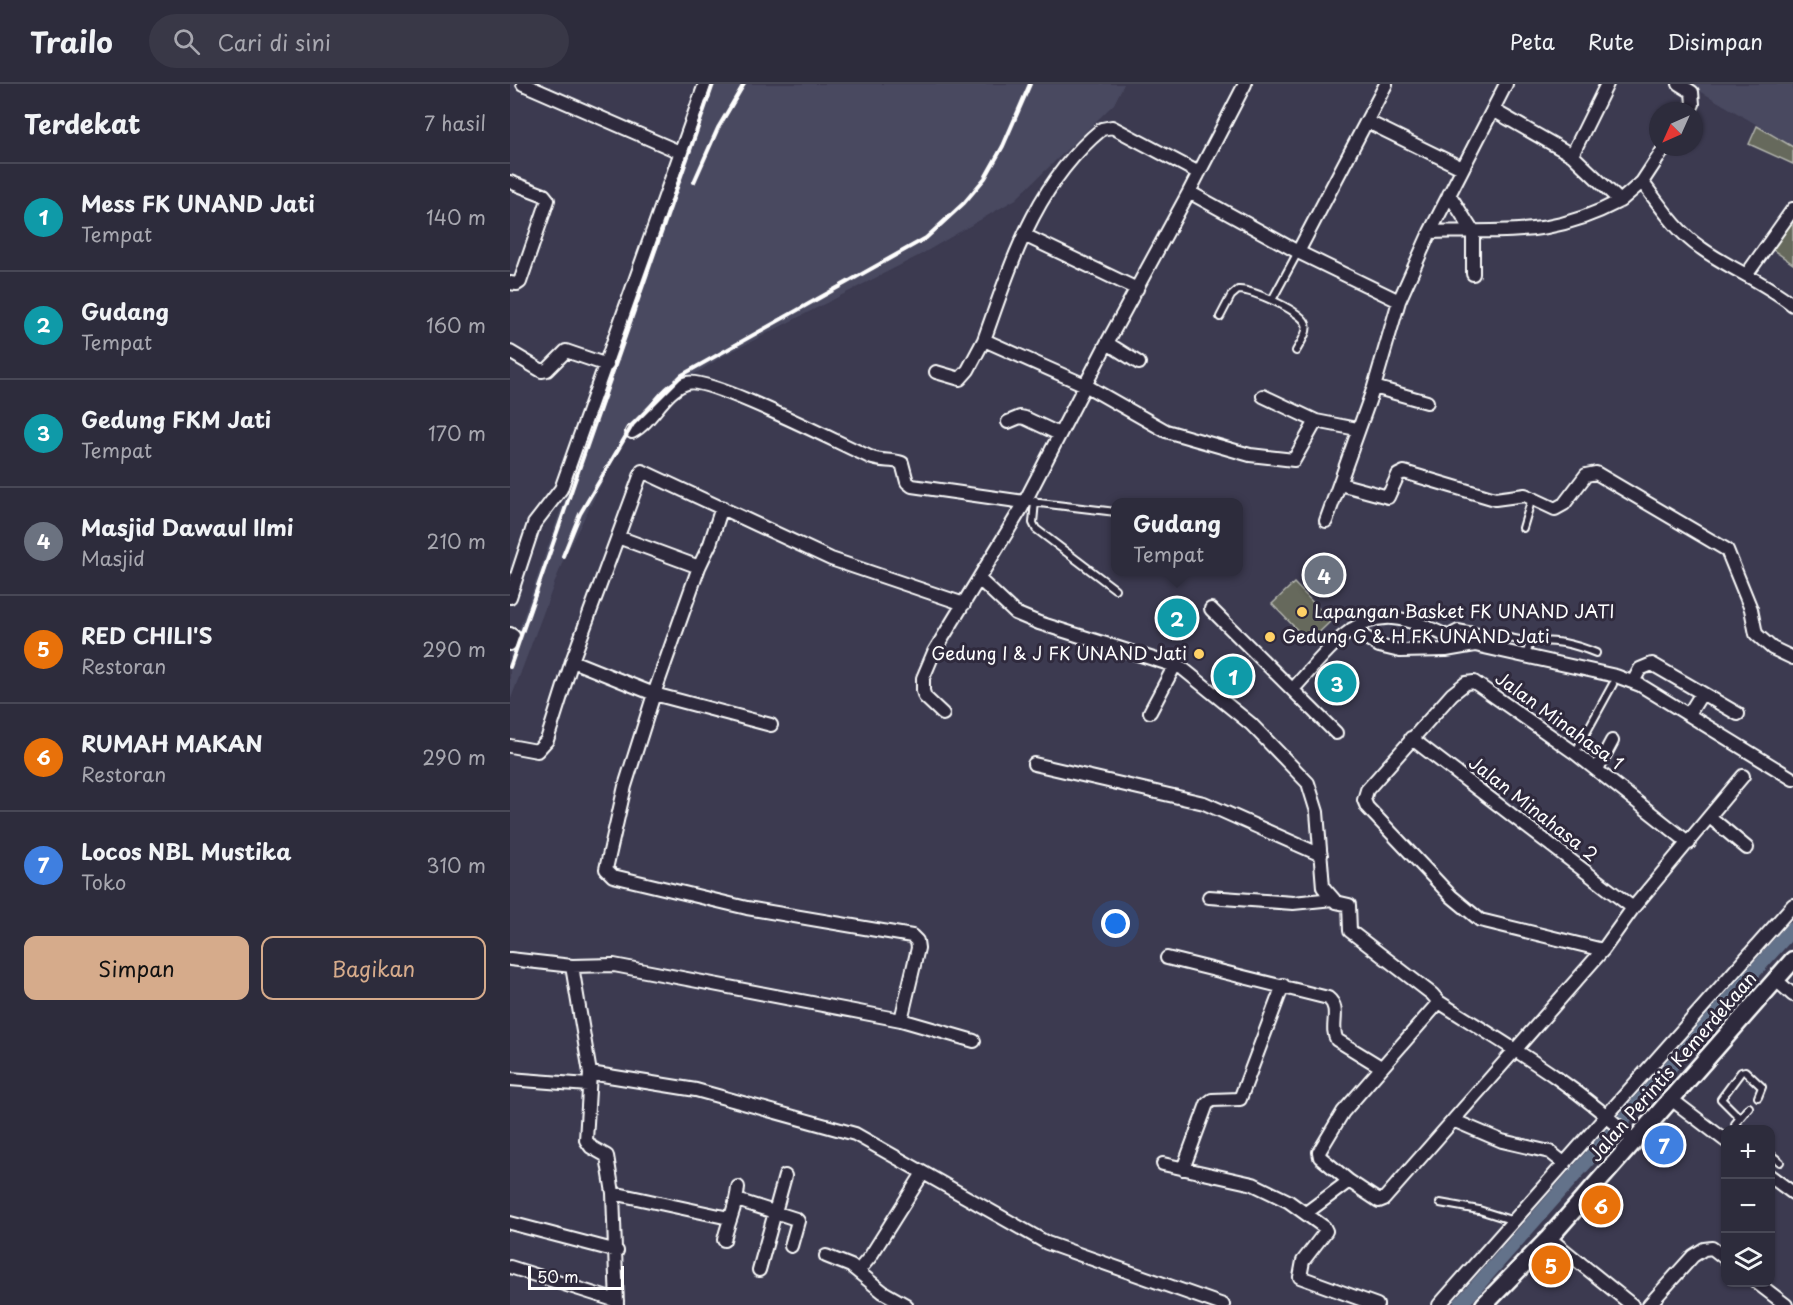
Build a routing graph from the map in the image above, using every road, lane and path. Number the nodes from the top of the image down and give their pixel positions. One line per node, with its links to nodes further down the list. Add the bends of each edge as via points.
1 (523, 84): 11 (street)
2 (705, 84): 11 (street)
3 (1245, 84): 15 (street)
4 (1386, 84): 10 (street)
5 (1506, 84): 9 (street)
6 (1607, 84): 12 (street)
7 (1679, 84): 8 (street, via 1692,92)
8 (1692, 102)
9 (1493, 110): 12 (street); 14 (street)
10 (1368, 122): 14 (street); 25 (street)
11 (682, 153): 39 (street)
12 (1572, 155): 20 (street)
13 (1659, 156): 17 (street)
14 (1462, 168): 19 (street)
15 (1199, 173): 18 (street); 24 (street, via 1107,127 1095,135 1049,188)
16 (510, 182): 28 (street, via 548,200 520,282)
17 (1642, 182): 20 (street); 27 (street, via 1673,224 1698,247)
18 (1189, 192): 25 (street); 29 (street)
19 (1449, 194): 22 (street); 23 (street)
20 (1620, 201): 23 (street, via 1591,216 1549,229)
21 (1793, 209): 27 (street)
22 (1430, 232): 23 (street); 31 (street)
23 (1473, 232): 26 (street)
24 (1024, 235): 29 (street); 34 (street)
25 (1298, 252): 30 (lane); 31 (street)
26 (1473, 274)
27 (1747, 274): 32 (street)
28 (510, 283)
29 (1137, 289): 35 (street)
30 (1272, 300): 33 (lane, via 1238,290); 36 (lane, via 1300,316 1306,324)
31 (1399, 301): 42 (street)
32 (1793, 305)
33 (1220, 317)
34 (984, 340): 40 (street, via 960,379); 41 (street)
35 (1107, 342): 38 (street); 41 (street)
36 (1296, 351)
37 (510, 352): 39 (street, via 542,371 566,351)
38 (1139, 363)
39 (607, 365): 61 (street, via 561,489 534,524)
40 (936, 372)
41 (1085, 385): 45 (street, via 1166,431 1250,455 1294,460); 49 (street)
42 (1374, 387): 44 (street); 47 (street)
43 (1263, 396): 45 (street)
44 (1427, 402)
45 (1316, 421): 47 (street)
46 (1008, 422): 49 (street, via 1025,418)
47 (1357, 429): 50 (street)
48 (632, 432): 52 (street, via 679,387 690,382 703,384 777,413 872,459 902,463 912,486)
49 (1059, 434): 52 (street)
50 (1340, 484): 51 (street, via 1388,497 1398,475 1404,472 1495,499 1525,495); 55 (street)
51 (1532, 498): 56 (lane); 73 (street, via 1550,508 1560,507 1586,475 1596,473 1718,543 1733,561 1756,633 1772,648)
52 (1030, 502): 54 (lane); 59 (street); 60 (lane, via 1036,529)
53 (722, 507): 57 (street, via 642,471); 58 (street); 62 (street, via 831,559)
54 (1111, 511)
55 (1326, 521)
56 (1522, 528)
57 (618, 537): 58 (street); 74 (street)
58 (699, 567): 80 (street)
59 (979, 579): 62 (street); 75 (street, via 1016,613 1031,620)
60 (1115, 589)
61 (510, 597)
62 (964, 604): 82 (street, via 923,678 925,697)
63 (1211, 609): 78 (street)
64 (1352, 629): 66 (street, via 1377,618 1394,618); 70 (street, via 1379,646 1400,651); 78 (street)
65 (510, 634): 68 (street)
66 (1449, 638): 67 (lane, via 1453,629 1458,628); 69 (street); 70 (lane)
67 (1530, 642): 71 (lane, via 1562,642); 72 (lane)
68 (510, 644)
69 (1467, 645): 70 (street); 72 (street)
70 (1446, 650)
71 (1596, 652)
72 (1526, 656): 76 (street)
73 (1793, 658)
74 (572, 662): 80 (street); 89 (street, via 543,747 537,751)
75 (1175, 665): 81 (street); 98 (street, via 1251,724 1308,783 1316,801)
76 (1633, 682): 79 (street, via 1640,669 1652,664); 83 (street)
77 (1612, 684): 90 (lane)
78 (1293, 690): 86 (street)
79 (1702, 693): 83 (street); 84 (street)
80 (654, 694): 85 (street); 112 (street, via 625,786 606,864 608,872 747,908 912,936 918,948)
81 (1150, 712)
82 (943, 714)
83 (1689, 714): 94 (street)
84 (1738, 714)
85 (771, 725)
86 (1336, 733)
87 (1411, 738): 90 (street, Jalan Minahasa 1, via 1457,689 1474,682); 102 (street, Jalan Minahasa 2); 103 (street, via 1367,790 1367,807 1451,896 1480,920)
88 (1612, 741): 92 (street)
89 (510, 746)
90 (1575, 753): 92 (street, Jalan Minahasa 1)
91 (1035, 764): 98 (street, via 1204,803)
92 (1597, 769): 96 (street, Jalan Minahasa 1)
93 (1743, 776): 95 (street)
94 (1793, 778)
95 (1710, 818): 96 (street); 97 (street)
96 (1689, 843): 102 (street)
97 (1747, 848)
98 (1321, 855): 100 (street, via 1323,887)
99 (1209, 897): 100 (street, via 1293,903)
100 (1334, 899): 111 (street, via 1349,905 1350,931)
101 (1793, 905): 121 (street)
102 (1633, 908): 103 (street)
103 (1603, 950): 114 (street)
104 (1167, 958): 109 (street)
105 (510, 959): 107 (street)
106 (1793, 960): 108 (main road, Jalan Perintis Kemerdekaan)
107 (572, 966): 112 (street, via 614,964); 117 (street)
108 (1776, 980): 110 (street); 119 (main road, Jalan Perintis Kemerdekaan)
109 (1283, 985): 115 (street, via 1328,998 1335,1009 1336,1040); 131 (street, via 1240,1099 1207,1104)
110 (1793, 995)
111 (1439, 1002): 114 (street); 115 (street)
112 (901, 1020): 113 (street)
113 (974, 1041)
114 (1513, 1051): 121 (street); 122 (street)
115 (1381, 1067): 135 (street, via 1343,1112 1319,1152)
116 (510, 1079): 117 (street)
117 (589, 1079): 132 (street, via 696,1090 809,1119 855,1134); 137 (street, via 586,1140 607,1156)
118 (1758, 1097): 123 (lane, via 1762,1087 1745,1071 1741,1072 1720,1099)
119 (1671, 1099): 125 (street); 126 (main road, Jalan Perintis Kemerdekaan)
120 (1749, 1107): 124 (lane)
121 (1608, 1118): 126 (street); 130 (street)
122 (1455, 1120): 130 (street, via 1502,1141 1550,1152); 135 (street, via 1382,1200)
123 (1728, 1125)
124 (1735, 1125)
125 (1721, 1126)
126 (1630, 1138): 146 (main road, Jalan Perintis Kemerdekaan)
127 (1775, 1158): 128 (lane)
128 (1780, 1162)
129 (1163, 1164): 131 (street)
130 (1565, 1164): 144 (street)
131 (1183, 1168): 142 (street, via 1252,1184)
132 (923, 1173): 154 (street); 158 (street, via 1047,1243)
133 (785, 1176): 141 (street)
134 (1774, 1179): 138 (street)
135 (1349, 1181): 142 (street)
136 (738, 1187): 139 (street)
137 (613, 1193): 143 (street); 149 (street)
138 (1793, 1193)
139 (737, 1200): 141 (street); 143 (street)
140 (1440, 1203): 144 (lane)
141 (776, 1211): 148 (street, via 798,1221); 153 (street)
142 (1306, 1213): 159 (street, via 1326,1231 1303,1261 1300,1277)
143 (729, 1218): 147 (street)
144 (1514, 1222): 160 (street)
145 (510, 1223): 149 (street)
146 (1549, 1238): 161 (main road, Jalan Perintis Kemerdekaan); 162 (street)
147 (724, 1240)
148 (791, 1246)
149 (617, 1251): 156 (street)
150 (826, 1256): 154 (street)
151 (1721, 1256): 163 (street, via 1712,1248 1698,1252)
152 (510, 1267): 156 (street)
153 (759, 1270)
154 (858, 1271): 157 (street)
155 (1763, 1287): 164 (street)
156 (617, 1303)
157 (906, 1305)
158 (1223, 1305)
159 (1377, 1305)
160 (1439, 1305)
161 (1484, 1305)
162 (1632, 1305)
163 (1649, 1305)
164 (1786, 1305)

